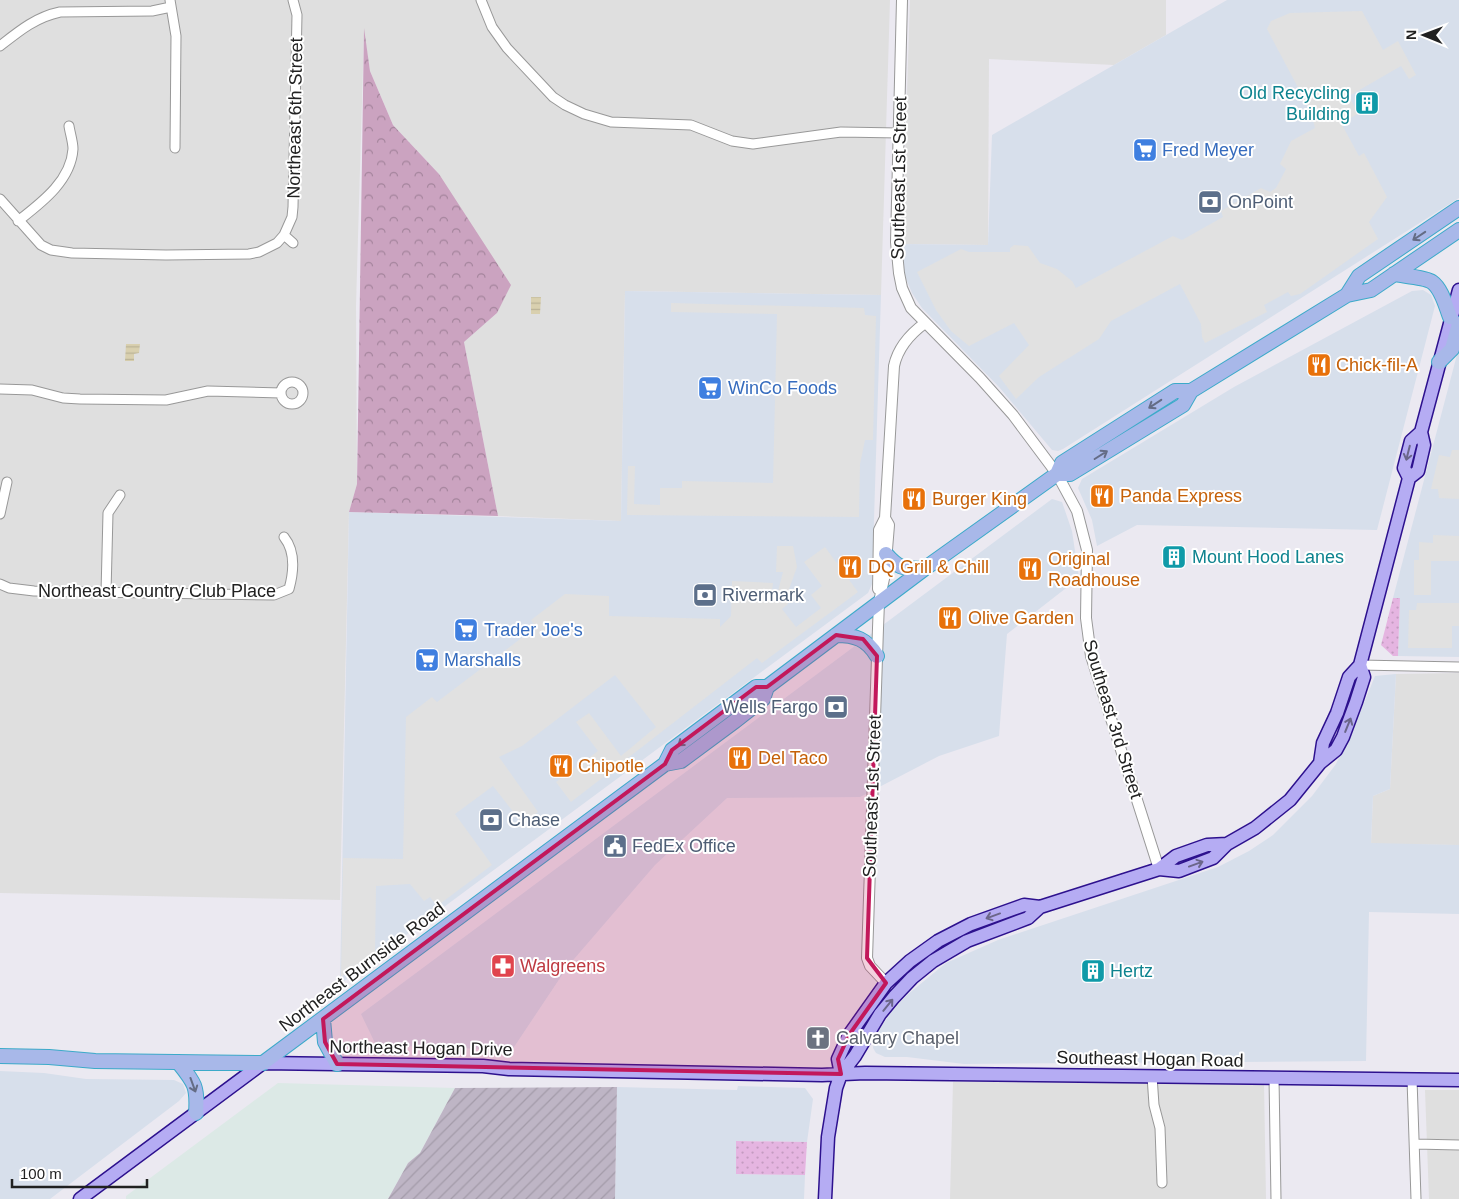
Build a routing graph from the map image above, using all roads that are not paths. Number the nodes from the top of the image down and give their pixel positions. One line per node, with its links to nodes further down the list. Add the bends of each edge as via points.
1 (293, 0): 13 (street, Northeast 6th Street, via 297,15 293,207)
2 (481, 0): 7 (street, via 487,18 507,48 541,86 565,105 584,114 611,122 691,125 732,141 753,144 841,132)
3 (902, 0): 7 (street, Southeast 1st Street)
4 (171, 3): 5 (street, via 152,11 60,12 47,15 23,27); 8 (street, via 176,36)
5 (0, 46)
6 (69, 126): 11 (street, via 73,148 69,166 42,202)
7 (898, 133): 19 (street, Southeast 1st Street, via 897,263 907,300)
8 (176, 148)
9 (0, 199): 11 (street)
10 (1459, 208): 17 (highway, one-way to 17, via 1359,276)
11 (18, 222): 13 (street, via 41,245 67,252 249,254 268,249)
12 (1459, 230): 15 (highway)
13 (284, 236): 14 (street)
14 (293, 243)
15 (1394, 274): 17 (highway, via 1371,290); 18 (highway, via 1433,283)
16 (1459, 290): 18 (main road)
17 (1347, 294): 23 (highway, Northeast Burnside Road, via 1191,391 1183,405 1070,474)
18 (1455, 321): 20 (highway, via 1452,349)
19 (925, 322): 23 (street, Southeast 3rd Street, via 1007,408); 27 (street, Southeast 1st Street, via 904,343 894,366)
20 (1439, 362): 36 (main road, via 1421,432 1409,447 1404,468 1409,478)
21 (0, 389): 22 (street, via 32,390 80,399 166,400 208,392)
22 (281, 393)
23 (1057, 474): 30 (highway, Northeast Burnside Road); 42 (street, Southeast 3rd Street, via 1077,511 1088,550 1086,618 1091,656)
24 (7, 482): 26 (street)
25 (120, 496): 32 (street, via 108,513)
26 (0, 514)
27 (885, 518): 29 (street, Southeast 1st Street, via 889,525); 33 (street, Southeast 1st Street, via 879,530)
28 (284, 537): 32 (street, Northeast Country Club Place, via 292,553 293,575 289,589 274,595)
29 (886, 554): 30 (highway, via 901,567); 33 (street, Southeast 1st Street)
30 (924, 569): 33 (highway, Northeast Burnside Road)
31 (0, 584): 32 (street, Northeast Country Club Place, via 34,591)
32 (106, 593)
33 (879, 602): 34 (highway, Northeast Burnside Road); 35 (street, Southeast 1st Street)
34 (836, 636): 35 (highway, via 848,635 863,640); 38 (highway, Northeast Burnside Road)
35 (877, 656): 46 (street, Southeast 1st Street, via 867,958)
36 (1360, 665): 37 (street); 42 (main road, via 1349,676 1338,713 1323,743 1320,763 1300,789 1279,810 1227,844 1207,845 1176,856)
37 (1459, 667)
38 (767, 687): 39 (highway, Northeast Burnside Road, via 756,687); 40 (highway, Northeast Burnside Road, via 764,699)
39 (739, 699): 40 (highway, via 739,709 711,730); 41 (highway, Northeast Burnside Road, one-way to 41, via 672,750)
40 (700, 747): 41 (highway, Northeast Burnside Road, via 681,762)
41 (665, 764): 47 (highway, Northeast Burnside Road)
42 (1159, 869): 43 (main road)
43 (1040, 907): 44 (main road, one-way to 44, via 1024,905 985,918); 45 (main road, via 1028,918 967,941)
44 (926, 949): 45 (main road); 46 (main road)
45 (933, 961): 52 (main road, one-way to 45, via 880,1014 912,978)
46 (886, 983): 52 (main road, via 849,1035 838,1059)
47 (323, 1019): 50 (highway, Northeast Burnside Road); 51 (highway, via 324,1042)
48 (0, 1056): 49 (highway, Northeast Hogan Drive)
49 (178, 1062): 50 (highway, Northeast Hogan Drive); 57 (highway, one-way to 57, via 195,1086)
50 (263, 1063): 51 (main road, Northeast Hogan Drive); 57 (main road, Northeast Burnside Road)
51 (337, 1064): 52 (main road, Northeast Hogan Drive)
52 (841, 1074): 53 (main road, Southeast Hogan Road); 62 (main road, via 829,1127)
53 (1152, 1076): 54 (main road, Southeast Hogan Road); 60 (street, via 1160,1128)
54 (1274, 1078): 55 (main road, Southeast Hogan Road); 63 (street)
55 (1412, 1080): 56 (main road, Southeast Hogan Road); 58 (street)
56 (1459, 1080)
57 (196, 1113): 61 (main road, Northeast Burnside Road)
58 (1415, 1144): 59 (street); 64 (street)
59 (1459, 1145)
60 (1162, 1183)
61 (80, 1199)
62 (825, 1199)
63 (1276, 1199)
64 (1416, 1199)

